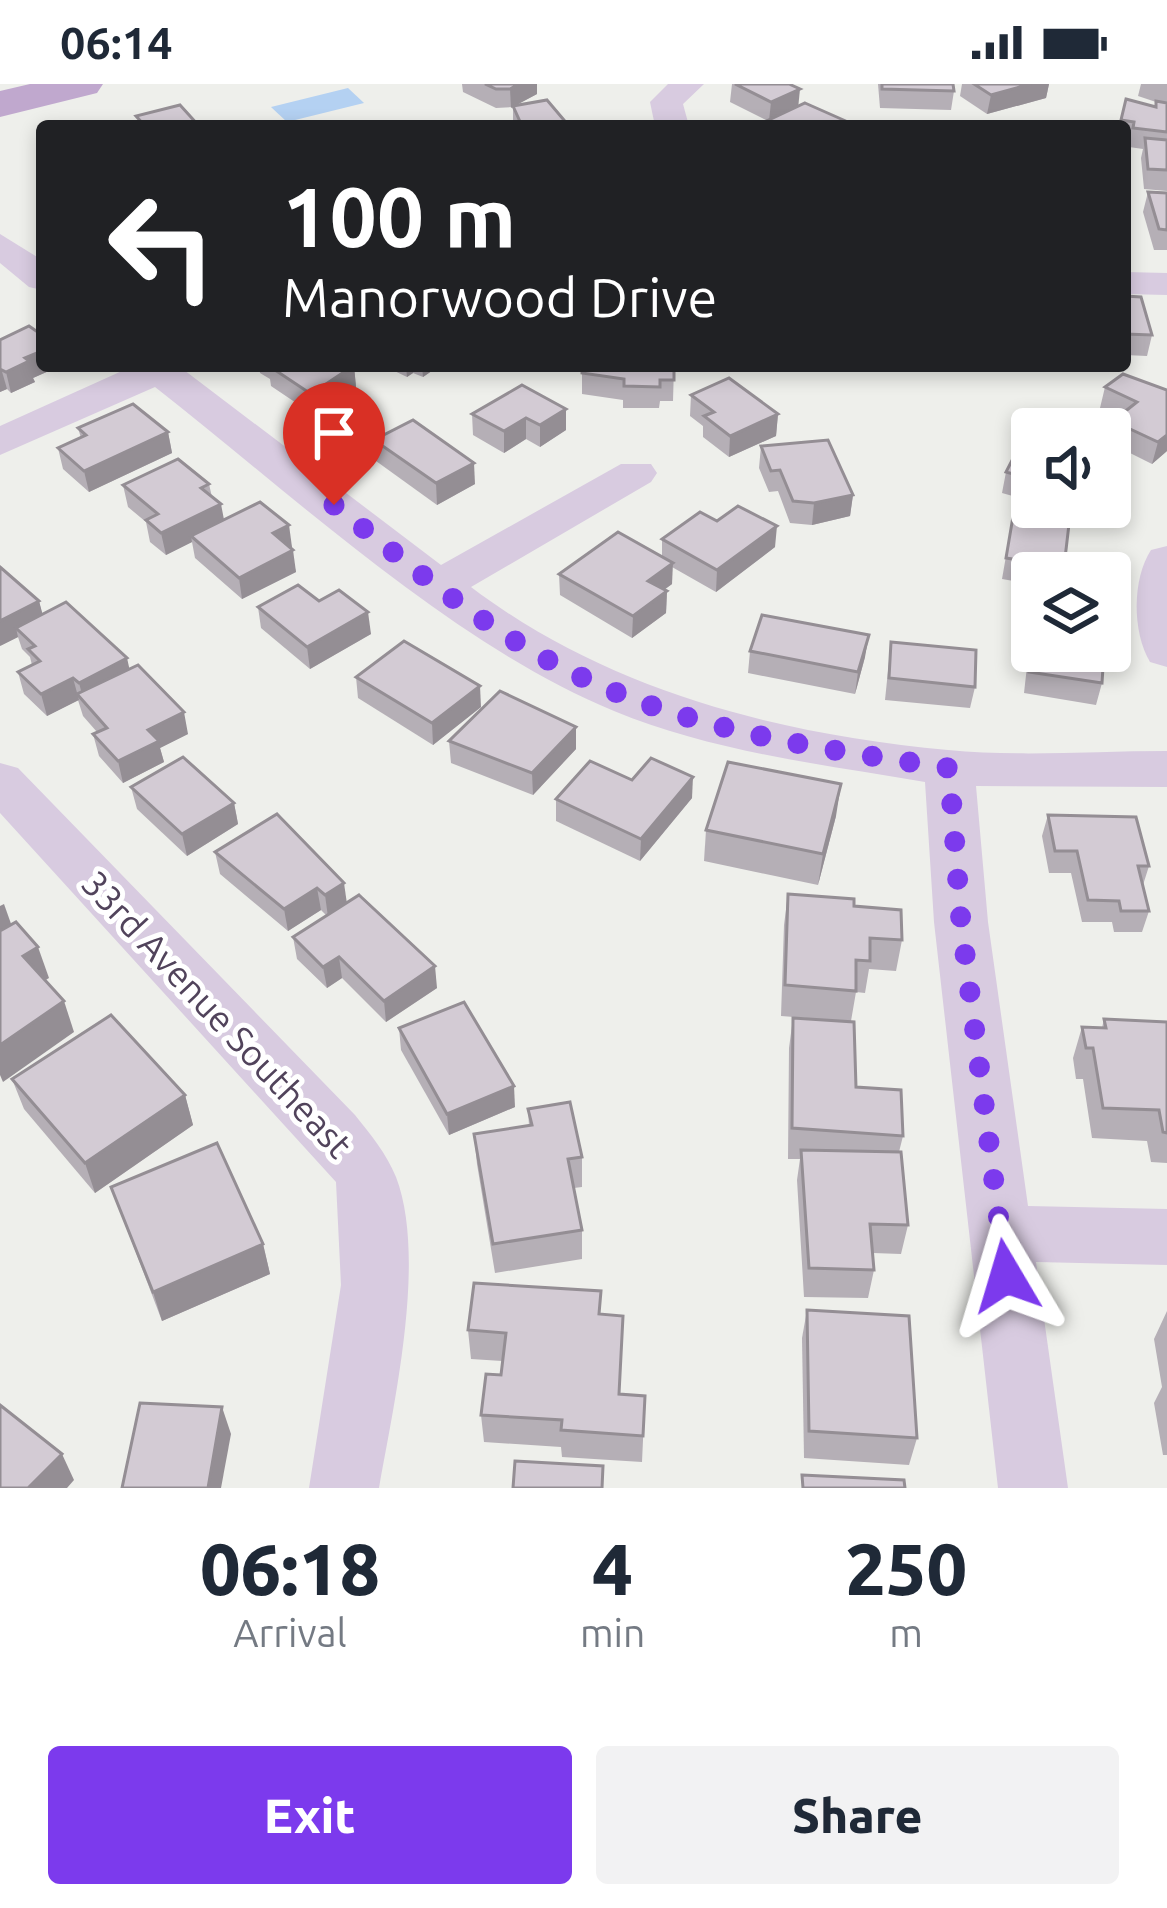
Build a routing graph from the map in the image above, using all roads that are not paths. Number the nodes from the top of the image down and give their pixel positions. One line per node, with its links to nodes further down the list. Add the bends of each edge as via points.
1 (82, 84): 3 (main road)
2 (688, 84): 4 (street, via 666,102)
3 (0, 104)
4 (669, 120)
5 (0, 245): 6 (street)
6 (36, 270)
7 (1131, 283): 8 (street)
8 (1167, 284)
9 (148, 372): 11 (street)
10 (165, 372): 14 (street)
11 (0, 442)
12 (636, 473): 14 (street)
13 (1167, 560): 15 (street, via 1159,589)
14 (439, 586): 16 (street, via 566,670 651,707 763,738)
15 (1167, 651)
16 (949, 768): 17 (street); 19 (street)
17 (1167, 769)
18 (0, 781): 21 (street, 33rd Avenue Southeast, via 334,1133 366,1178 374,1220 368,1319)
19 (1001, 1233): 20 (street); 22 (street)
20 (1167, 1237)
21 (344, 1488)
22 (1033, 1488)

